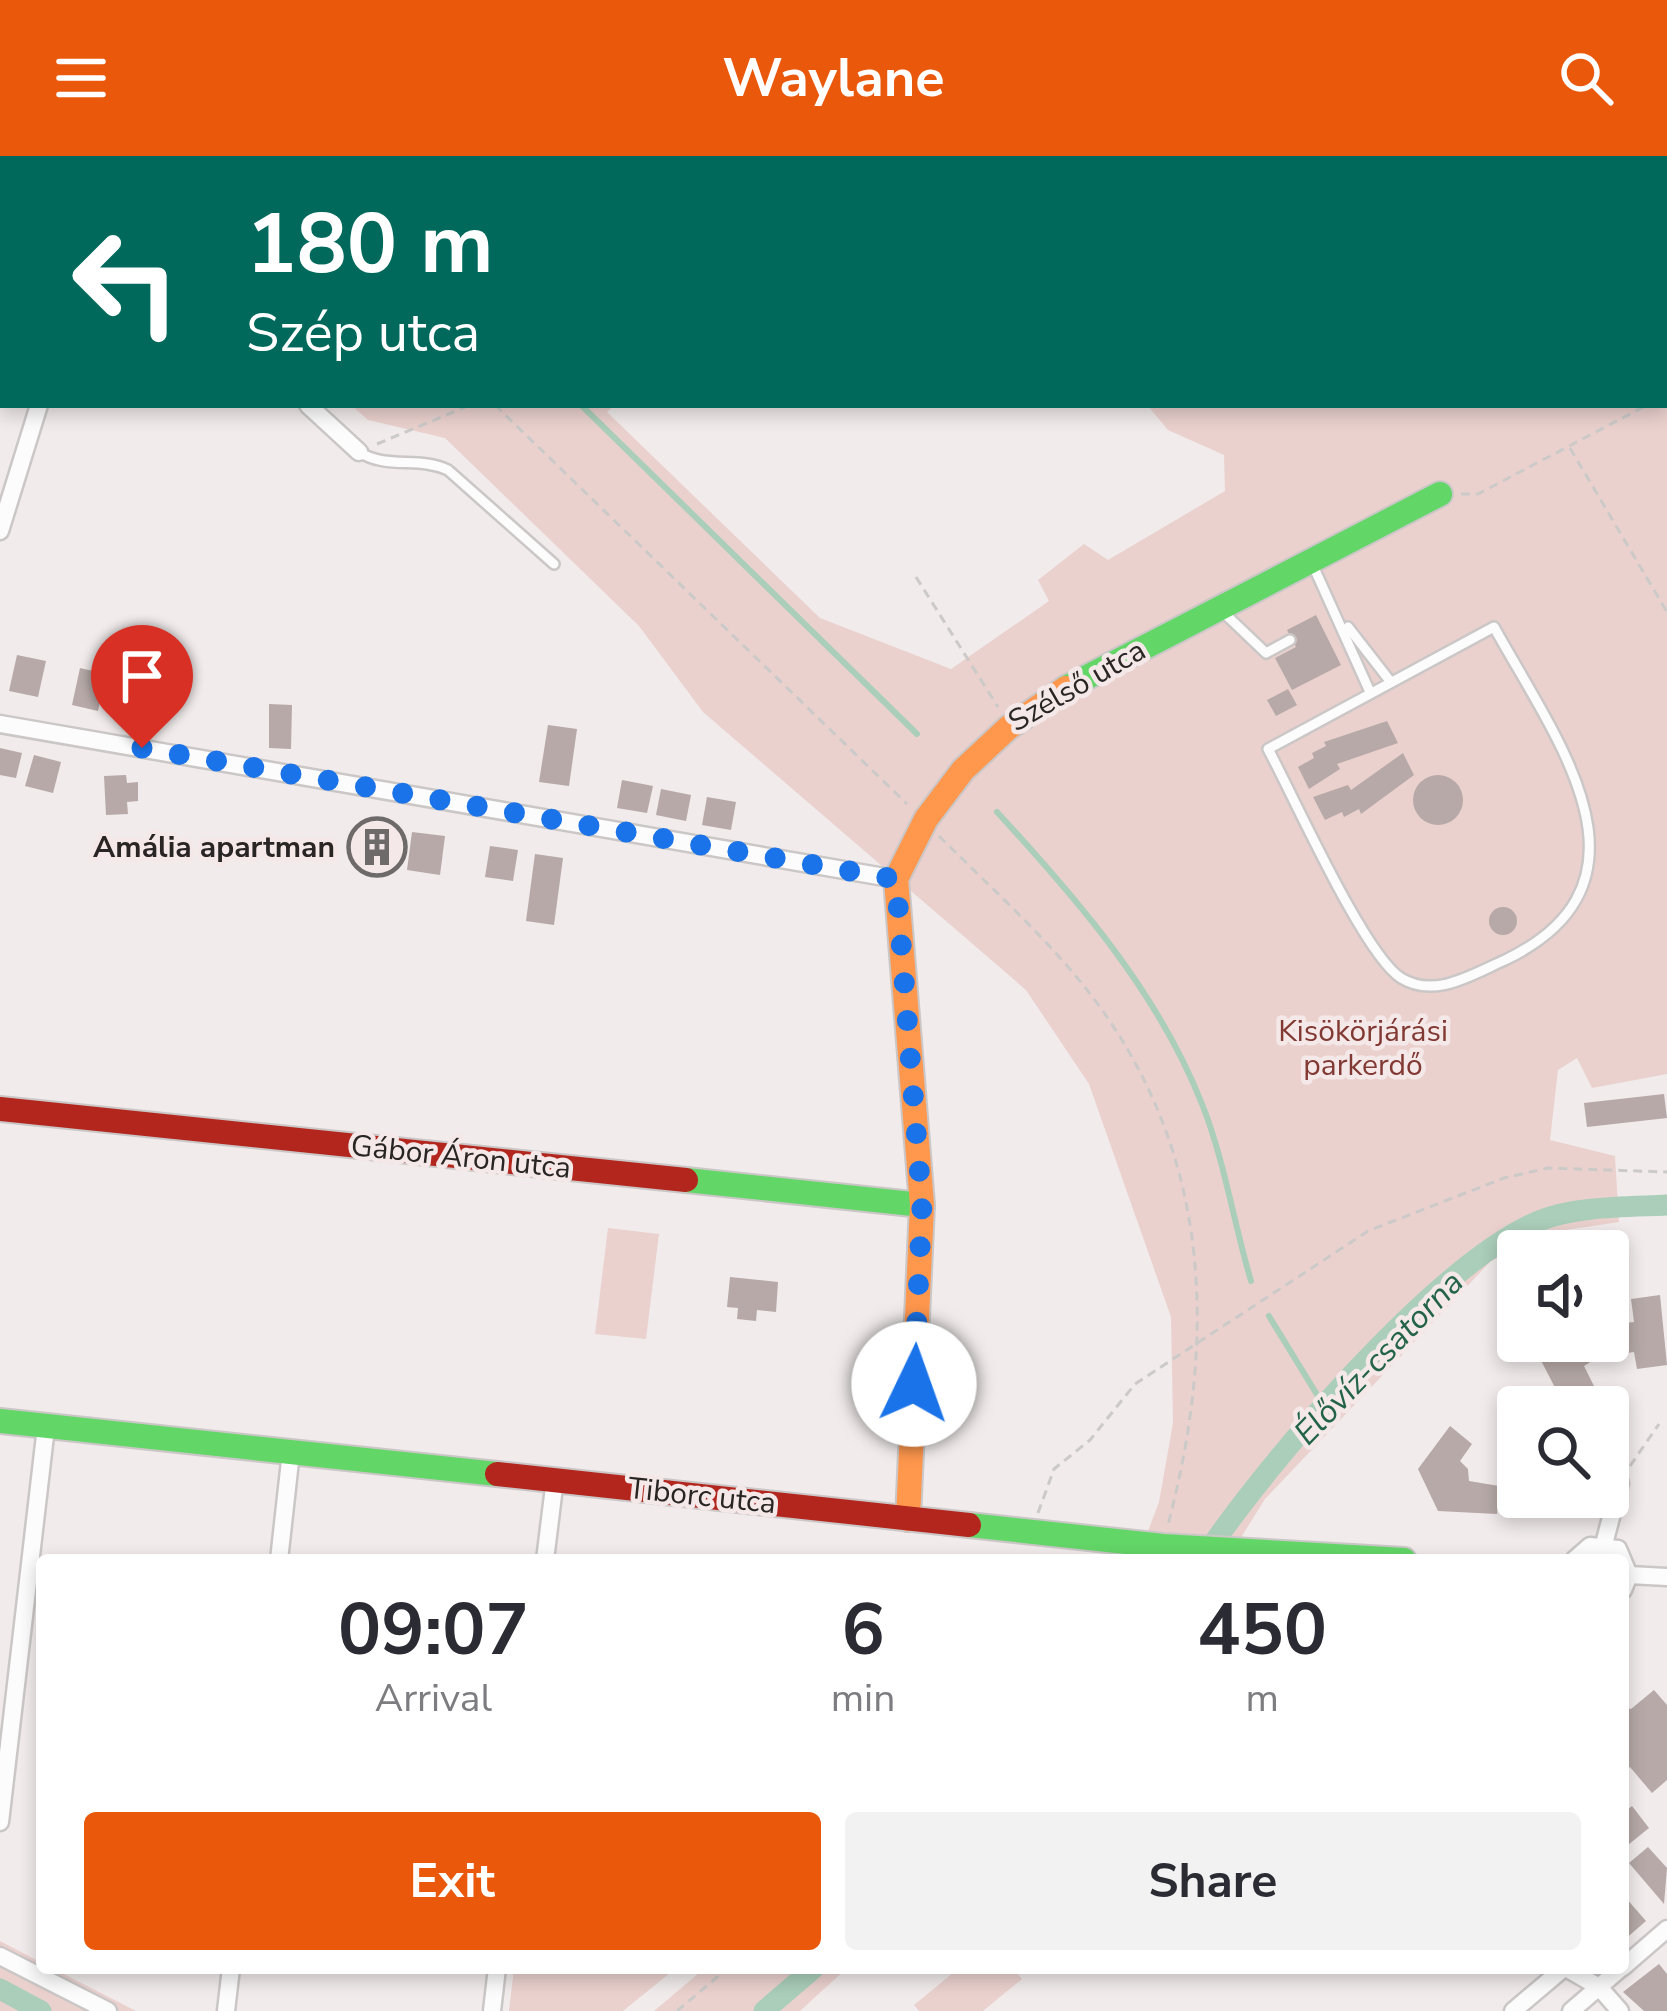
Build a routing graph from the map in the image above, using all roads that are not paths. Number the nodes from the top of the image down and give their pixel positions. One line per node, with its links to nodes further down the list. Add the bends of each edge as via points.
1 (38, 408): 5 (street)
2 (311, 408): 3 (street)
3 (359, 452): 7 (lane, via 376,462 431,462 448,470)
4 (1440, 494): 6 (street, Szélső utca)
5 (0, 531)
6 (1311, 561): 8 (street, Szélső utca); 9 (lane)
7 (554, 564)
8 (1219, 608): 10 (lane, via 1266,653); 14 (street, Szélső utca, via 1008,724 951,778)
9 (1341, 618): 11 (lane); 12 (lane)
10 (1289, 640)
11 (1390, 681): 12 (lane); 12 (lane, via 1494,627 1577,777 1600,844 1592,885 1546,942 1438,987 1401,978 1375,948 1268,749)
12 (1370, 692)
13 (0, 724): 14 (street)
14 (896, 879): 16 (street, Szélső utca)
15 (0, 1108): 16 (street, Gábor Áron utca)
16 (922, 1205): 22 (street, Szélső utca)
17 (0, 1421): 18 (street, Tiborc utca)
18 (46, 1427): 19 (street, Tiborc utca); 31 (street)
19 (292, 1452): 20 (street, Tiborc utca); 24 (street)
20 (555, 1479): 22 (street, Tiborc utca); 25 (street)
21 (1611, 1518): 23 (street)
22 (908, 1519): 26 (street, Tiborc utca)
23 (1604, 1544): 27 (street); 28 (street)
24 (280, 1554)
25 (546, 1554)
26 (1299, 1554)
27 (1581, 1554)
28 (1618, 1554)
29 (1667, 1577): 30 (street)
30 (1629, 1583)
31 (0, 1822)
32 (1667, 1929): 34 (street)
33 (0, 1956): 41 (street)
34 (1629, 1961)
35 (230, 1974): 42 (street)
36 (496, 1974): 43 (street)
37 (1557, 1974): 44 (street)
38 (1575, 1974): 40 (street)
39 (1614, 1974): 40 (street)
40 (1599, 1987): 45 (street); 46 (street)
41 (108, 2011)
42 (226, 2011)
43 (492, 2011)
44 (1513, 2011)
45 (1571, 2011)
46 (1620, 2011)

